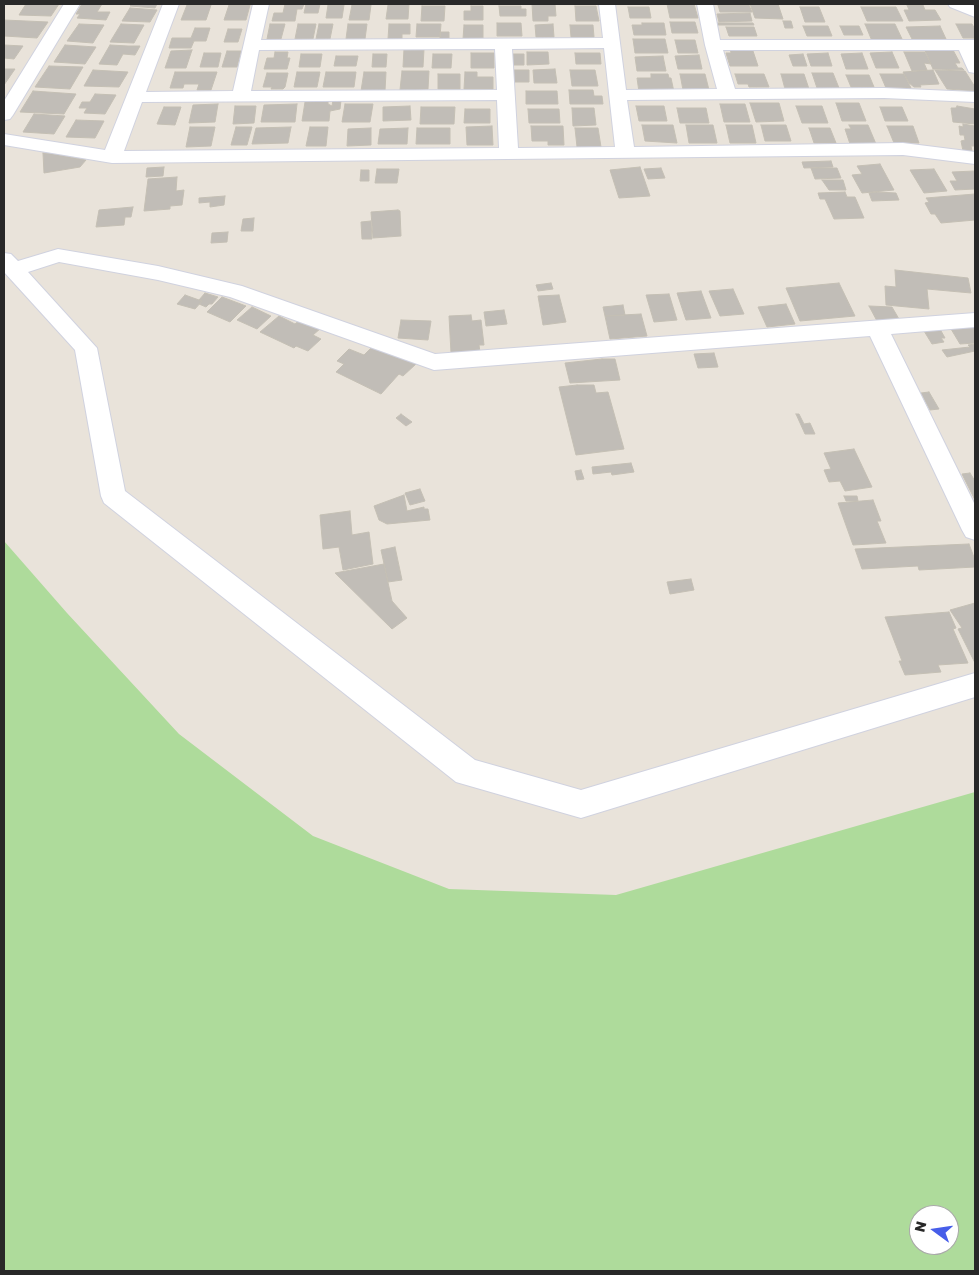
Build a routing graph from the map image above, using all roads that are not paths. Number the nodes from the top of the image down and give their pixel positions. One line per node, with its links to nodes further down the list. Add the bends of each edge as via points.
1 (72, 4): 20 (street)
2 (172, 4): 18 (street)
3 (261, 4): 10 (street)
4 (607, 4): 8 (street)
5 (705, 4): 11 (street)
6 (956, 4): 7 (street)
7 (975, 12)
8 (612, 42): 9 (street); 15 (street)
9 (503, 44): 10 (street); 14 (street)
10 (252, 45): 17 (street)
11 (714, 45): 12 (street); 16 (street)
12 (970, 45): 13 (street)
13 (975, 68)
14 (506, 95): 17 (street); 23 (street)
15 (619, 95): 16 (street); 22 (street)
16 (728, 95): 19 (street, via 884,93)
17 (241, 96): 18 (street)
18 (134, 97): 24 (street)
19 (975, 98)
20 (4, 115)
21 (4, 140): 24 (street)
22 (625, 153): 23 (street); 25 (street, via 903,149)
23 (509, 154): 24 (street)
24 (112, 157)
25 (975, 158)
26 (8, 264): 28 (street, via 58,255 158,273 235,291 434,362); 30 (street, via 86,348 113,496 467,772 581,804)
27 (975, 320): 28 (street)
28 (877, 328): 29 (street)
29 (975, 530)
30 (975, 685)

